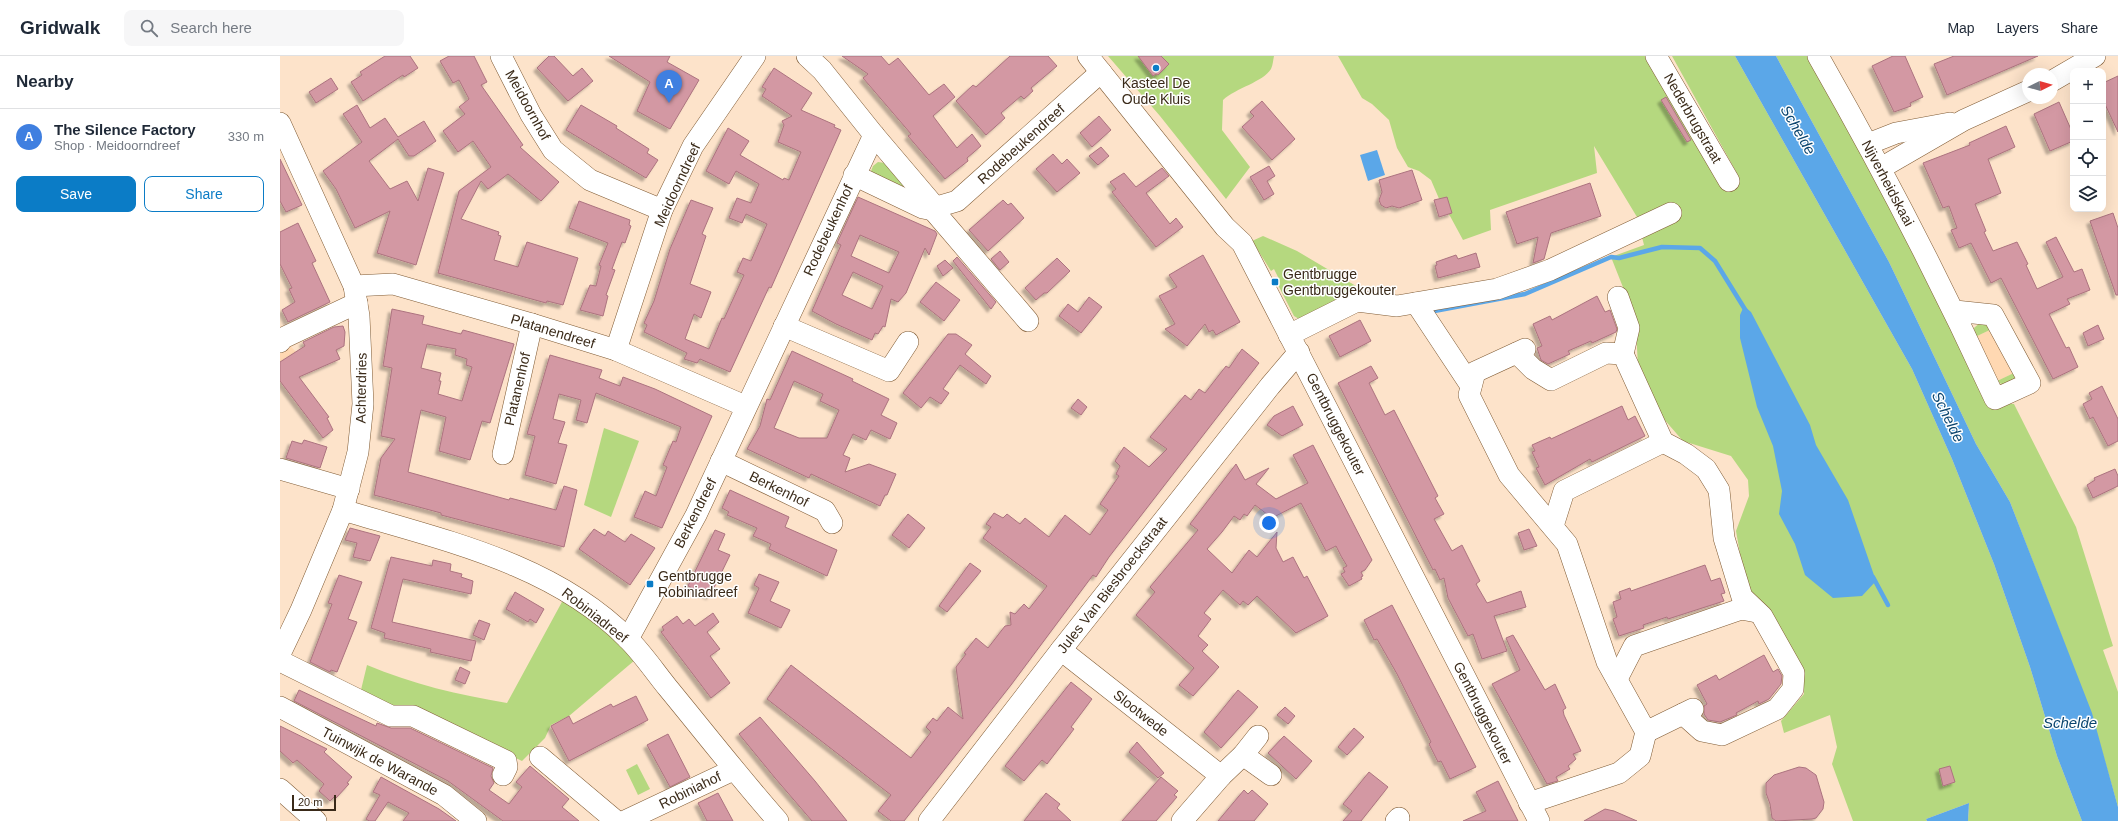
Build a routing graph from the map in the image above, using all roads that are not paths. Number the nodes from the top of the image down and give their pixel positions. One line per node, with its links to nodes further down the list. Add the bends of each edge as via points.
1 (501, 56): 19 (street, Meidoornhof, via 531,115 554,150 590,180)
2 (755, 56): 19 (street, Meidoorndreef, via 693,146)
3 (807, 56): 13 (street, via 822,70)
4 (1088, 56): 8 (street, Gentbruggekouter)
5 (1656, 56): 17 (street, Nederbrugstraat)
6 (1818, 56): 14 (street, Nijverheidskaai)
7 (2095, 56): 9 (street)
8 (1101, 72): 18 (street, Rodebeukendreef, via 956,202); 30 (street, Gentbruggekouter, via 1225,227 1242,243)
9 (2058, 78)
10 (2022, 94): 11 (street)
11 (1964, 120): 14 (street, via 1896,133); 15 (street)
12 (280, 123): 21 (street, Achterdries)
13 (874, 135): 16 (street, Rodebeukenhof); 18 (street)
14 (1868, 144): 15 (street, Nijverheidskaai)
15 (1881, 168): 24 (street, Nijverheidskaai)
16 (854, 175): 18 (street, via 923,208); 27 (street, Rodebeukenhof)
17 (1728, 181)
18 (935, 209): 25 (street)
19 (662, 210): 31 (street, Meidoorndreef)
20 (1671, 213): 23 (street, Jules Van Biesbroeckstraat, via 1550,270 1497,289)
21 (356, 294): 26 (street, Platanendreef, via 393,284); 28 (street); 39 (street, Achterdries, via 361,339 363,404 358,452)
22 (1618, 297): 32 (street, via 1629,328)
23 (1416, 303): 30 (street, Jules Van Biesbroeckstraat, via 1397,306 1357,301); 33 (street)
24 (1954, 311)
25 (1028, 321)
26 (532, 324): 31 (street, Platanendreef); 36 (street, Platanenhof)
27 (784, 326): 29 (street, via 889,371); 34 (street, Rodebeukenhof)
28 (280, 342)
29 (908, 342)
30 (1294, 343): 45 (street, Jules Van Biesbroeckstraat, via 1270,386); 59 (street, Gentbruggekouter)
31 (616, 350): 34 (street, Platanendreef)
32 (1623, 354): 33 (street, via 1606,353 1551,380 1533,369 1521,351 1475,372); 35 (street)
33 (1471, 386): 42 (street, via 1469,395 1509,475)
34 (745, 406): 37 (street, Berkendreef)
35 (1663, 442): 42 (street, via 1564,491); 43 (street, via 1686,454 1706,469 1719,490 1724,538 1742,597)
36 (503, 454)
37 (721, 461): 41 (street, Berkenhof, via 825,511); 44 (street, Berkendreef, via 696,515)
38 (280, 469): 39 (street)
39 (349, 489): 40 (street, Achterdries)
40 (343, 510): 44 (street, Robiniadreef, via 499,558 555,584 597,613); 46 (street, Achterdries)
41 (832, 522)
42 (1553, 526): 48 (street, via 1568,544 1607,662)
43 (1757, 612): 48 (street, via 1741,609 1634,646); 50 (street, via 1762,616 1794,673 1794,689 1777,709 1722,736 1702,730 1688,711)
44 (628, 639): 54 (street, Robiniadreef, via 716,746)
45 (1061, 650): 57 (street, Slootwede); 65 (street, Jules Van Biesbroeckstraat)
46 (280, 654)
47 (280, 661): 55 (street, via 391,716 413,716 506,761 507,766)
48 (1617, 679): 50 (street)
49 (280, 707): 61 (street, Tuinwijk de Warande, via 444,795)
50 (1646, 732): 59 (street, via 1640,756 1619,773)
51 (1258, 736): 52 (street)
52 (1244, 755): 56 (street); 57 (street)
53 (540, 757): 62 (street)
54 (732, 770): 63 (street, Robiniahof); 64 (street, Robiniadreef)
55 (503, 774)
56 (1271, 775)
57 (1221, 776): 66 (street)
58 (280, 789): 60 (street)
59 (1529, 803): 67 (street, Gentbruggekouter)
60 (316, 821)
61 (476, 821)
62 (616, 821)
63 (625, 821)
64 (778, 821)
65 (929, 821)
66 (1182, 821)
67 (1539, 821)

